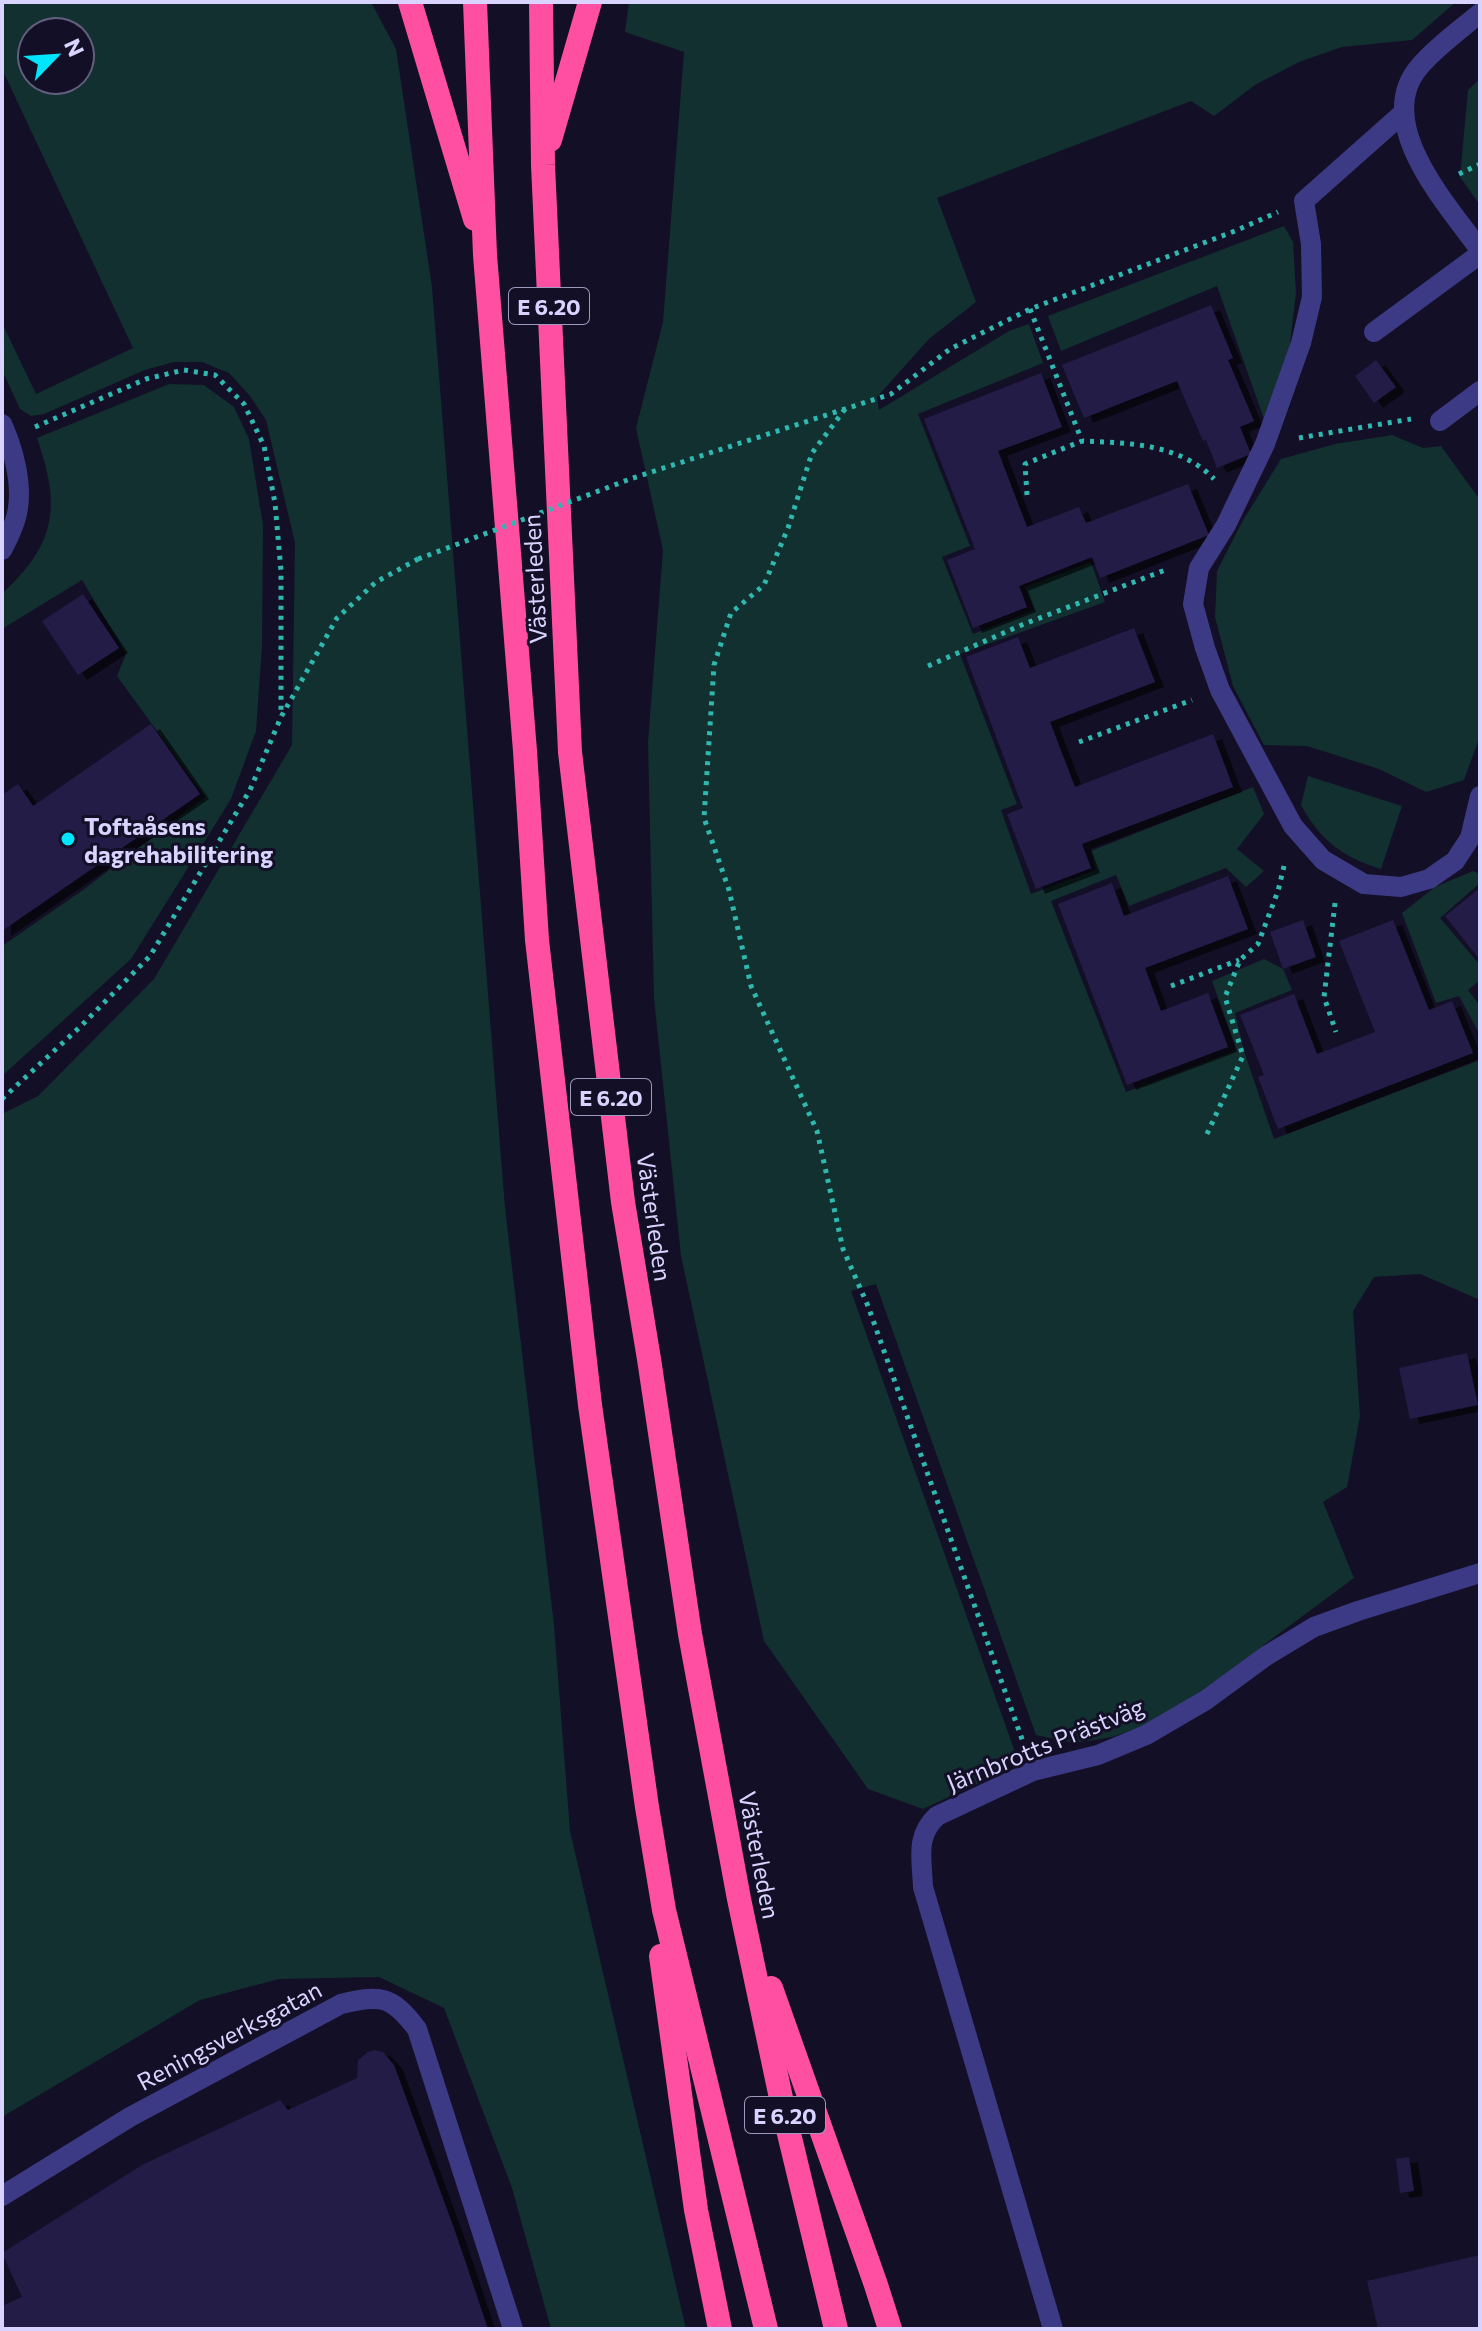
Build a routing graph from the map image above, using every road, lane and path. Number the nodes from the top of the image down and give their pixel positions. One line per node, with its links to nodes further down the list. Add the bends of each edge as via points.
1 (410, 2): 10 (highway)
2 (475, 2): 10 (highway, Västerleden / E 6.20)
3 (541, 2): 7 (highway, Västerleden / E 6.20)
4 (590, 2): 7 (highway)
5 (1480, 13): 6 (street, via 1419,67)
6 (1402, 114): 8 (street); 9 (street, via 1410,146)
7 (543, 165): 38 (highway, Västerleden / E 6.20, via 570,752 623,1202 690,1634)
8 (1304, 201): 11 (path); 18 (street, via 1312,297)
9 (1480, 252): 12 (street)
10 (485, 255): 37 (highway, Västerleden / E 6.20, via 539,955 590,1405)
11 (1030, 309): 14 (path, via 950,349 891,394); 17 (path)
12 (1374, 332)
13 (1480, 391): 15 (street)
14 (845, 409): 25 (path, bridge, via 633,478 418,559 376,582 337,618); 36 (path, via 812,453 764,585 731,613 722,639 714,665 704,818 729,890 751,986 817,1131 843,1249)
15 (1440, 421): 18 (path, via 1410,419)
16 (5, 430): 21 (street, via 18,482 18,507); 25 (path, via 62,416 146,379 184,370 215,375 244,404 264,446 275,503 281,571)
17 (1082, 441): 19 (path, via 1025,464); 20 (path, via 1131,443 1176,453 1208,473)
18 (1265, 444): 20 (street)
19 (1027, 495)
20 (1237, 503): 22 (street)
21 (2, 550)
22 (1209, 553): 23 (path); 24 (street, via 1199,568 1193,604)
23 (928, 666)
24 (1220, 690): 26 (path); 28 (street)
25 (281, 717): 33 (path, via 250,790 150,956)
26 (1079, 742)
27 (1480, 796): 29 (street, via 1470,838 1455,861 1429,879 1401,887 1364,884)
28 (1293, 826): 29 (street, via 1323,860); 30 (path, via 1278,891 1258,944)
29 (1339, 869): 32 (path, via 1324,997)
30 (1240, 960): 31 (path); 34 (path, via 1225,997 1243,1056)
31 (1171, 986)
32 (1336, 1032)
33 (2, 1099)
34 (1207, 1134)
35 (1480, 1573): 36 (street, Järnbrotts Prästväg, via 1314,1627 1146,1735 1098,1755)
36 (1033, 1771): 45 (street, Järnbrotts Prästväg, via 937,1816 921,1839 923,1887)
37 (647, 1807): 41 (highway, via 654,1911 696,2210); 42 (highway, Västerleden / E 6.20, via 664,1910)
38 (739, 1899): 43 (highway, Västerleden / E 6.20); 44 (highway)
39 (2, 2196): 40 (street, Reningsverksgatan, via 130,2117 341,2004 368,1997 386,2000 417,2029)
40 (513, 2329)
41 (720, 2329)
42 (766, 2329)
43 (836, 2329)
44 (890, 2329)
45 (1053, 2329)

